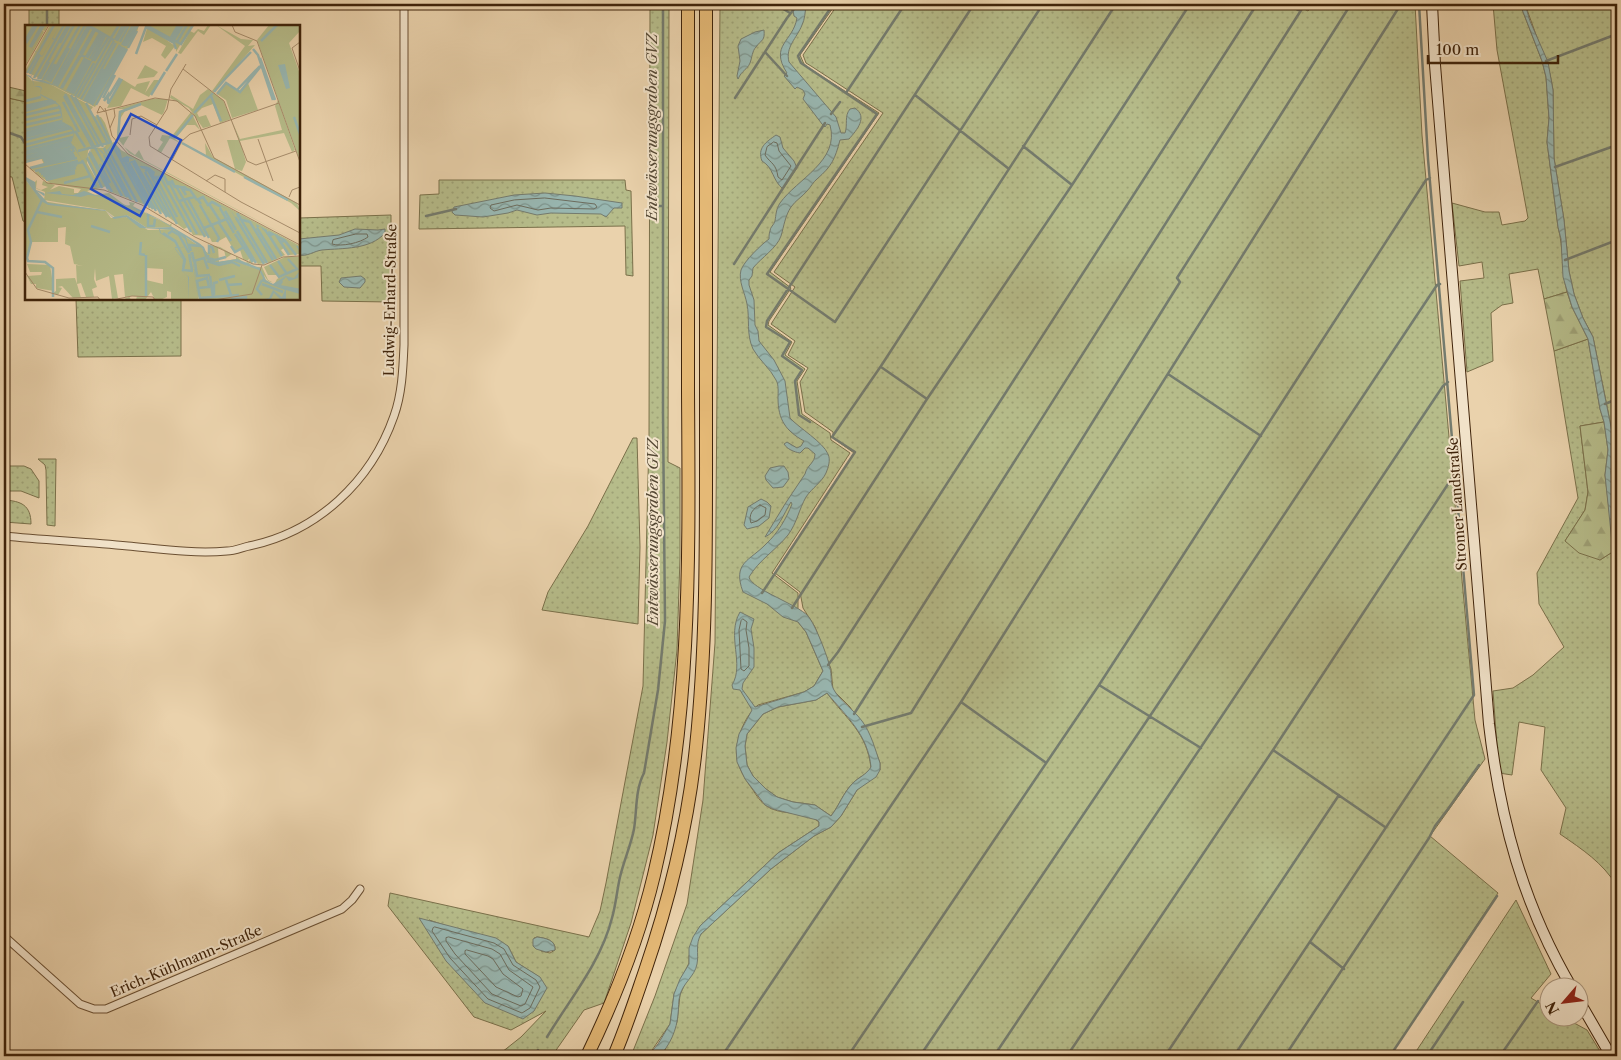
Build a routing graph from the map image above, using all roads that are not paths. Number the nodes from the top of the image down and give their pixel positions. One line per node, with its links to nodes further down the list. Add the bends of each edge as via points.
1 (404, 4): 5 (street, Ludwig-Erhard-Straße, via 402,384 386,437 362,476 331,508 302,527 267,542 227,551 173,550)
2 (688, 4): 10 (highway, via 689,561 685,660 677,743 663,833 643,914 605,1020)
3 (706, 4): 11 (highway, via 706,562 696,749 682,838 665,913)
4 (1432, 4): 8 (main road, Stromer Landstraße, via 1494,770 1506,828 1523,882)
5 (4, 536)
6 (360, 889): 7 (street, Erich-Kühlmann-Straße, via 342,908 106,1009 80,1004)
7 (4, 936)
8 (1567, 978)
9 (1588, 1016): 12 (main road)
10 (587, 1056)
11 (614, 1056)
12 (1611, 1056)

